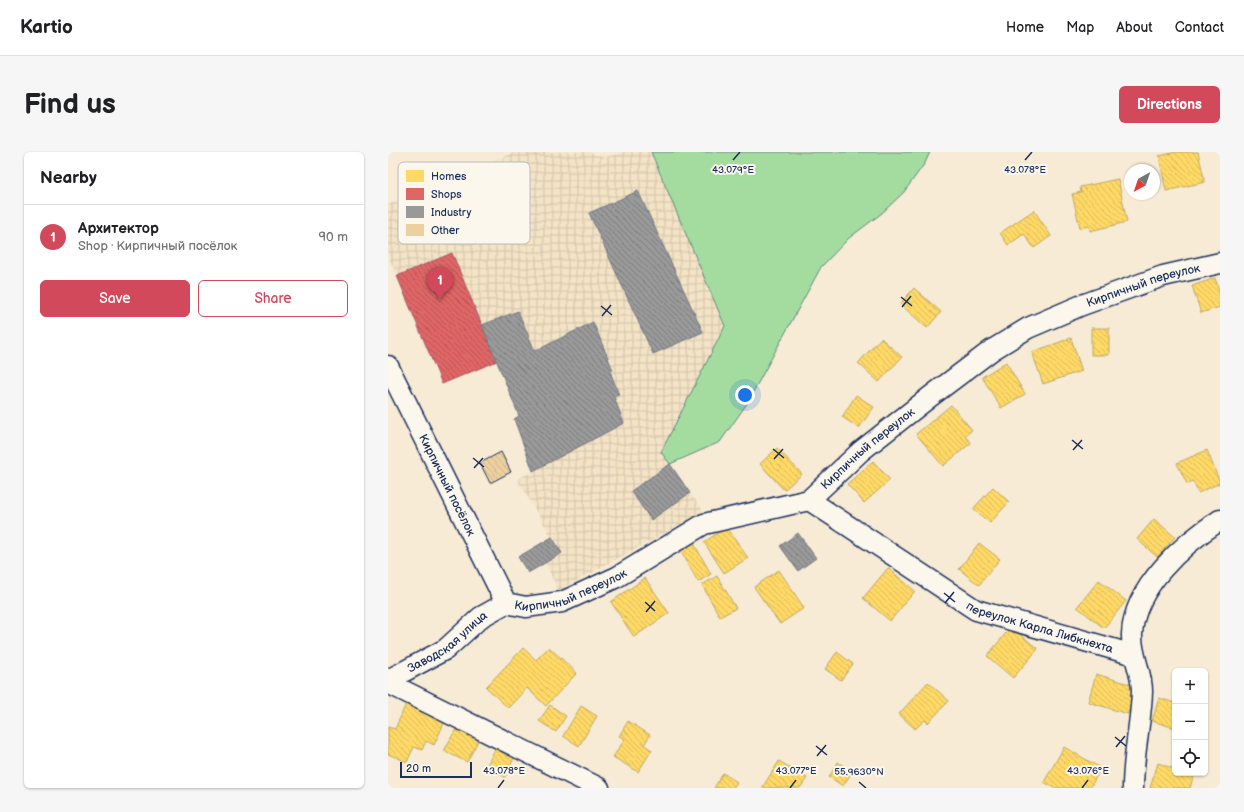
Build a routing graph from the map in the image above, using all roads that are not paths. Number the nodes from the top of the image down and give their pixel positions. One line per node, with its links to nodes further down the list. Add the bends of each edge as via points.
1 (1220, 263): 3 (street, Кирпичный переулок, via 1163,276 1082,305 1028,328 992,350 861,451)
2 (388, 366): 5 (street, Кирпичный посёлок)
3 (809, 500): 5 (street, Кирпичный переулок, via 704,524 617,577 562,602 526,607); 6 (street, переулок Карла Либкнехта, via 976,610)
4 (1220, 520): 6 (street, переулок Карла Либкнехта, via 1169,560 1139,602 1132,634)
5 (506, 604): 7 (street, Заводская улица, via 481,617 446,649)
6 (1134, 655): 9 (street, переулок Карла Либкнехта, via 1142,680 1142,696 1133,763)
7 (388, 682): 8 (street)
8 (598, 788)
9 (1133, 788)

